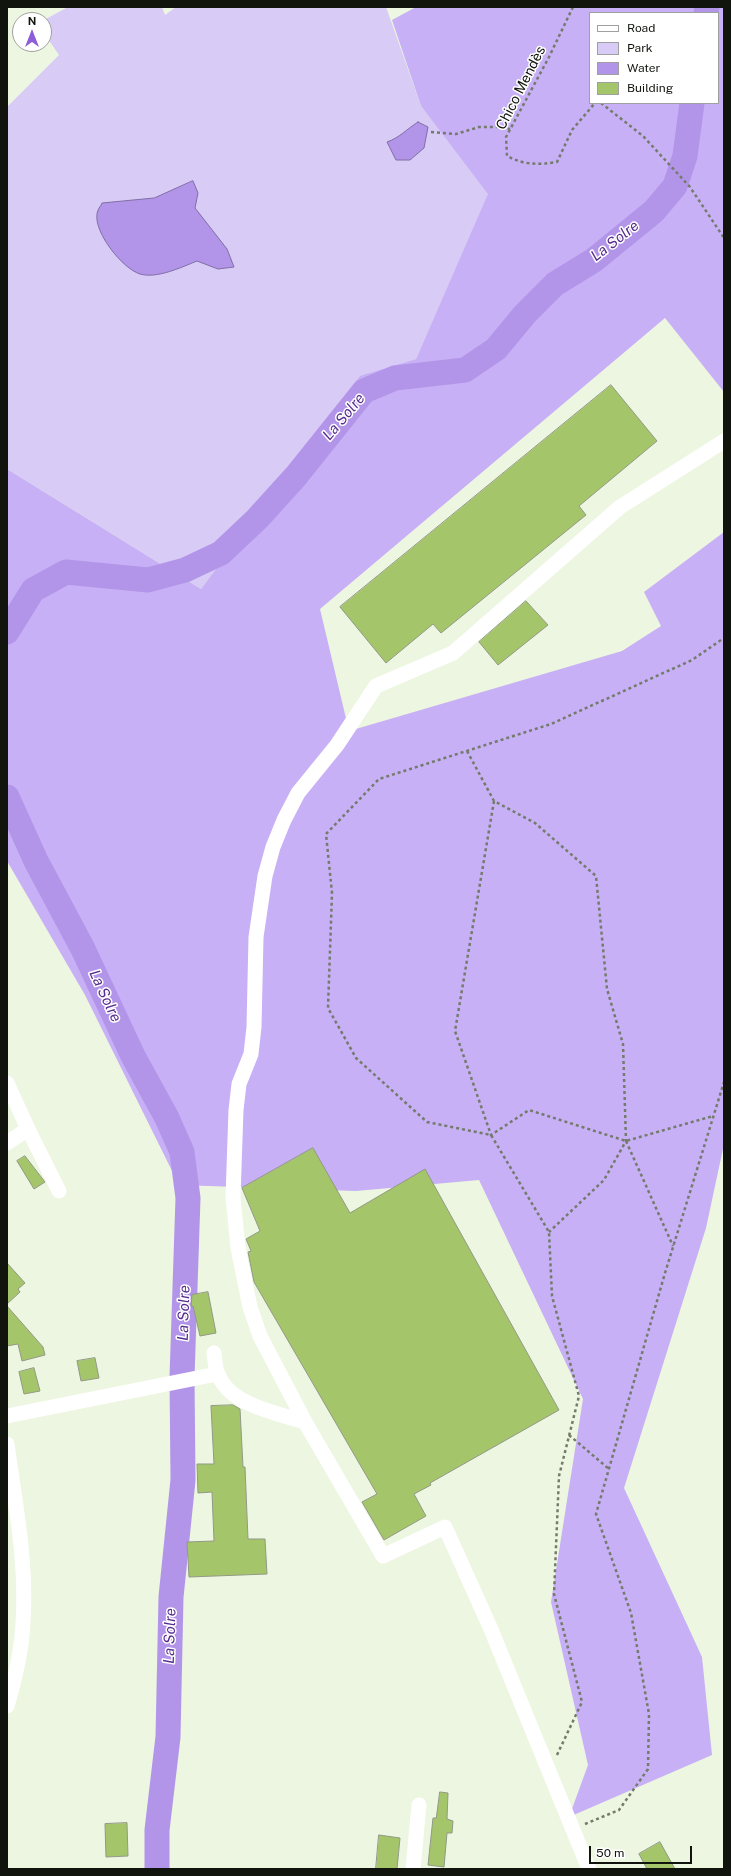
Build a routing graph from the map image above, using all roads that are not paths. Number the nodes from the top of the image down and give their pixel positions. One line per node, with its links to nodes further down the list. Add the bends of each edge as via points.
1 (724, 441): 9 (street, via 620,507 453,652 376,686 338,745 298,793 284,820 265,876 259,907 254,1027 251,1054 239,1084 233,1197 238,1248 250,1307 260,1336)
2 (7, 1083): 3 (street)
3 (28, 1130): 4 (street); 5 (street)
4 (7, 1143)
5 (59, 1191)
6 (214, 1353): 7 (street)
7 (217, 1374): 8 (street); 9 (street, via 229,1391 254,1406)
8 (7, 1416)
9 (305, 1422): 14 (street, via 383,1556 446,1527 490,1627)
10 (7, 1444): 11 (street, via 24,1576 23,1623 16,1674)
11 (7, 1706)
12 (419, 1805): 13 (street)
13 (413, 1869)
14 (589, 1869)

